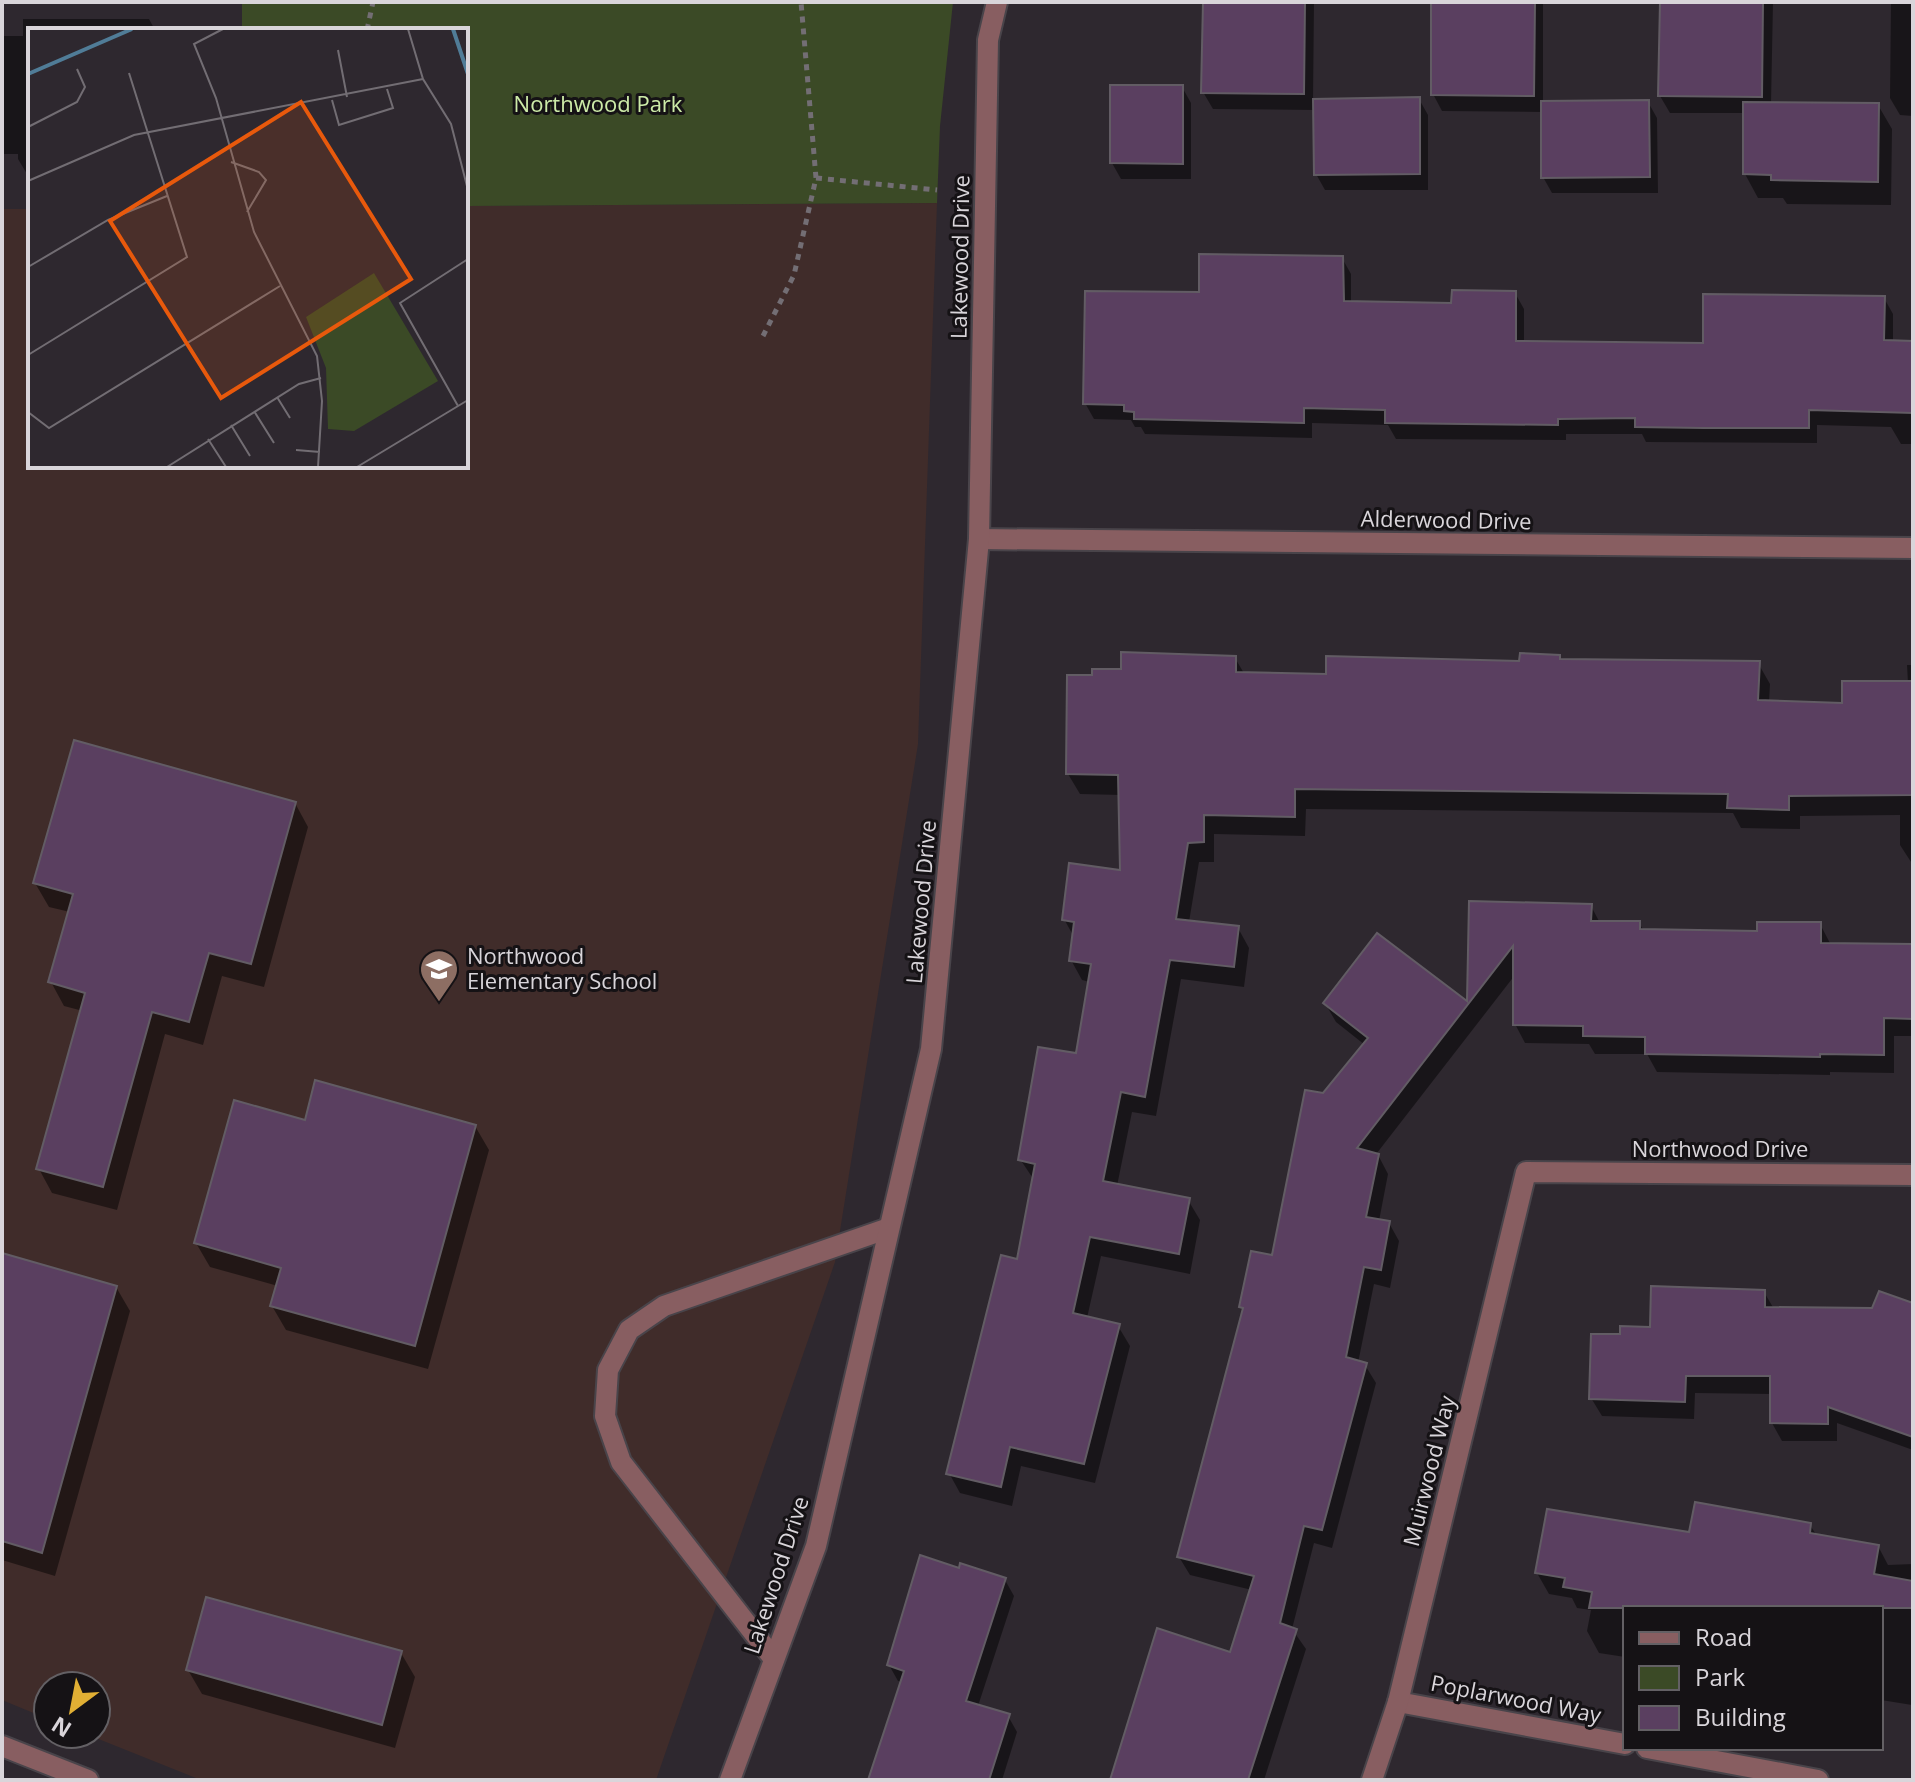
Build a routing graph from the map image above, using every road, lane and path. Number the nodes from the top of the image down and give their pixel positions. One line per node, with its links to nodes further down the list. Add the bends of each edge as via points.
1 (373, 2): 4 (path)
2 (801, 2): 5 (path)
3 (997, 2): 8 (street, Lakewood Drive, via 988,40)
4 (367, 28)
5 (816, 178): 6 (path); 7 (path, via 794,275)
6 (937, 190)
7 (763, 336)
8 (979, 539): 9 (street, Alderwood Drive); 12 (street, Lakewood Drive, via 931,1049)
9 (1913, 548)
10 (1526, 1172): 11 (street, Northwood Drive); 14 (street, Muirwood Way)
11 (1913, 1175)
12 (889, 1228): 13 (street, Lakewood Drive, via 816,1546); 13 (street, via 664,1306 629,1330 608,1370 605,1416 621,1462)
13 (774, 1659): 19 (street, Lakewood Drive)
14 (1398, 1702): 15 (street, Poplarwood Way); 20 (street, Muirwood Way)
15 (1623, 1744)
16 (2, 1746): 18 (street)
17 (1658, 1750): 21 (street)
18 (88, 1780)
19 (730, 1780)
20 (1372, 1780)
21 (1818, 1780)

